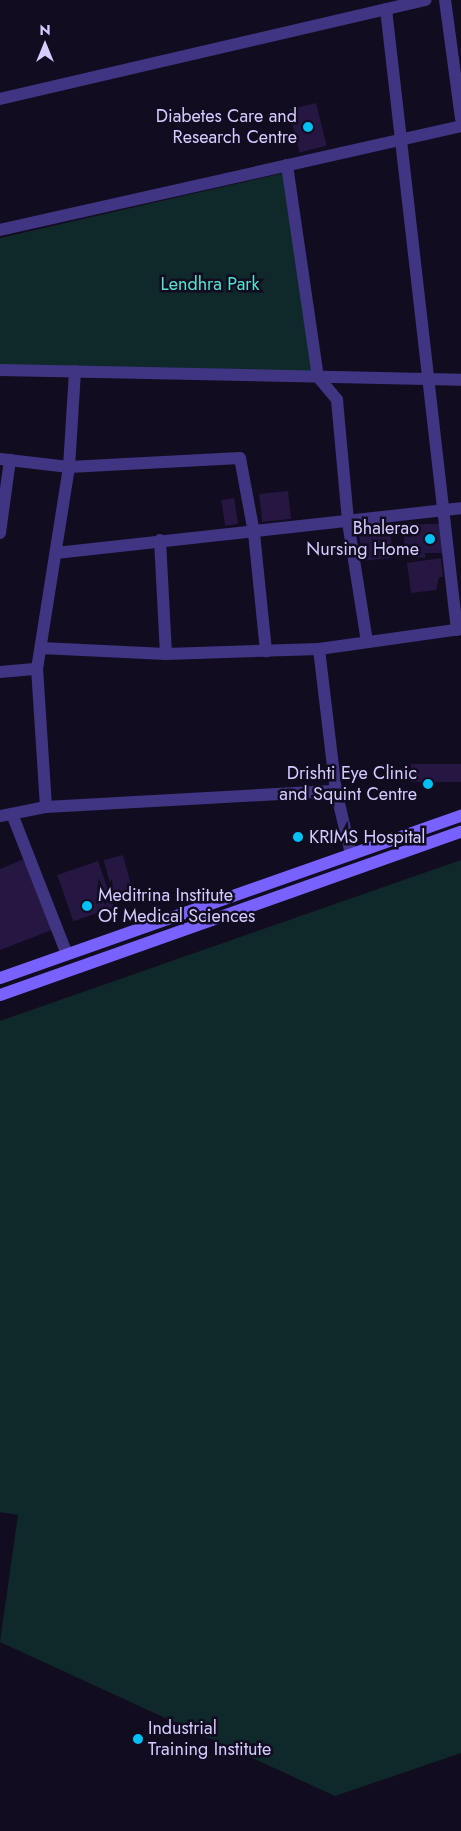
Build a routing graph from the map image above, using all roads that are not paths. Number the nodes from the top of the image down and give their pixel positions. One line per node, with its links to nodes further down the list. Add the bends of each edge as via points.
1 (426, 0): 3 (street)
2 (445, 0): 5 (street)
3 (386, 10): 4 (street); 7 (street)
4 (0, 99)
5 (461, 118)
6 (461, 126): 7 (street)
7 (402, 139): 8 (street); 13 (street)
8 (287, 164): 9 (street); 12 (street)
9 (0, 230)
10 (0, 370): 11 (street)
11 (75, 372): 12 (street); 16 (street)
12 (318, 377): 13 (street); 19 (street, via 337,400)
13 (429, 380): 14 (street); 18 (street)
14 (461, 380)
15 (5, 459): 16 (street); 20 (street)
16 (69, 467): 21 (street, via 240,458); 23 (street)
17 (461, 508): 18 (street)
18 (446, 510): 19 (street); 24 (street)
19 (348, 522): 21 (street); 25 (street)
20 (0, 533)
21 (254, 533): 22 (street); 28 (street)
22 (160, 540): 23 (street); 29 (street)
23 (56, 553): 26 (street)
24 (459, 629): 25 (street)
25 (366, 642): 27 (street)
26 (40, 648): 29 (street); 30 (street)
27 (318, 649): 28 (street); 32 (street)
28 (266, 651): 29 (street)
29 (166, 654)
30 (37, 669): 31 (street); 33 (street)
31 (0, 672)
32 (336, 791): 33 (street); 37 (street)
33 (46, 807): 34 (street)
34 (6, 815): 38 (street)
35 (461, 816): 37 (main road)
36 (461, 832): 40 (main road)
37 (352, 854): 38 (main road)
38 (67, 954): 39 (main road)
39 (0, 978)
40 (0, 995)

